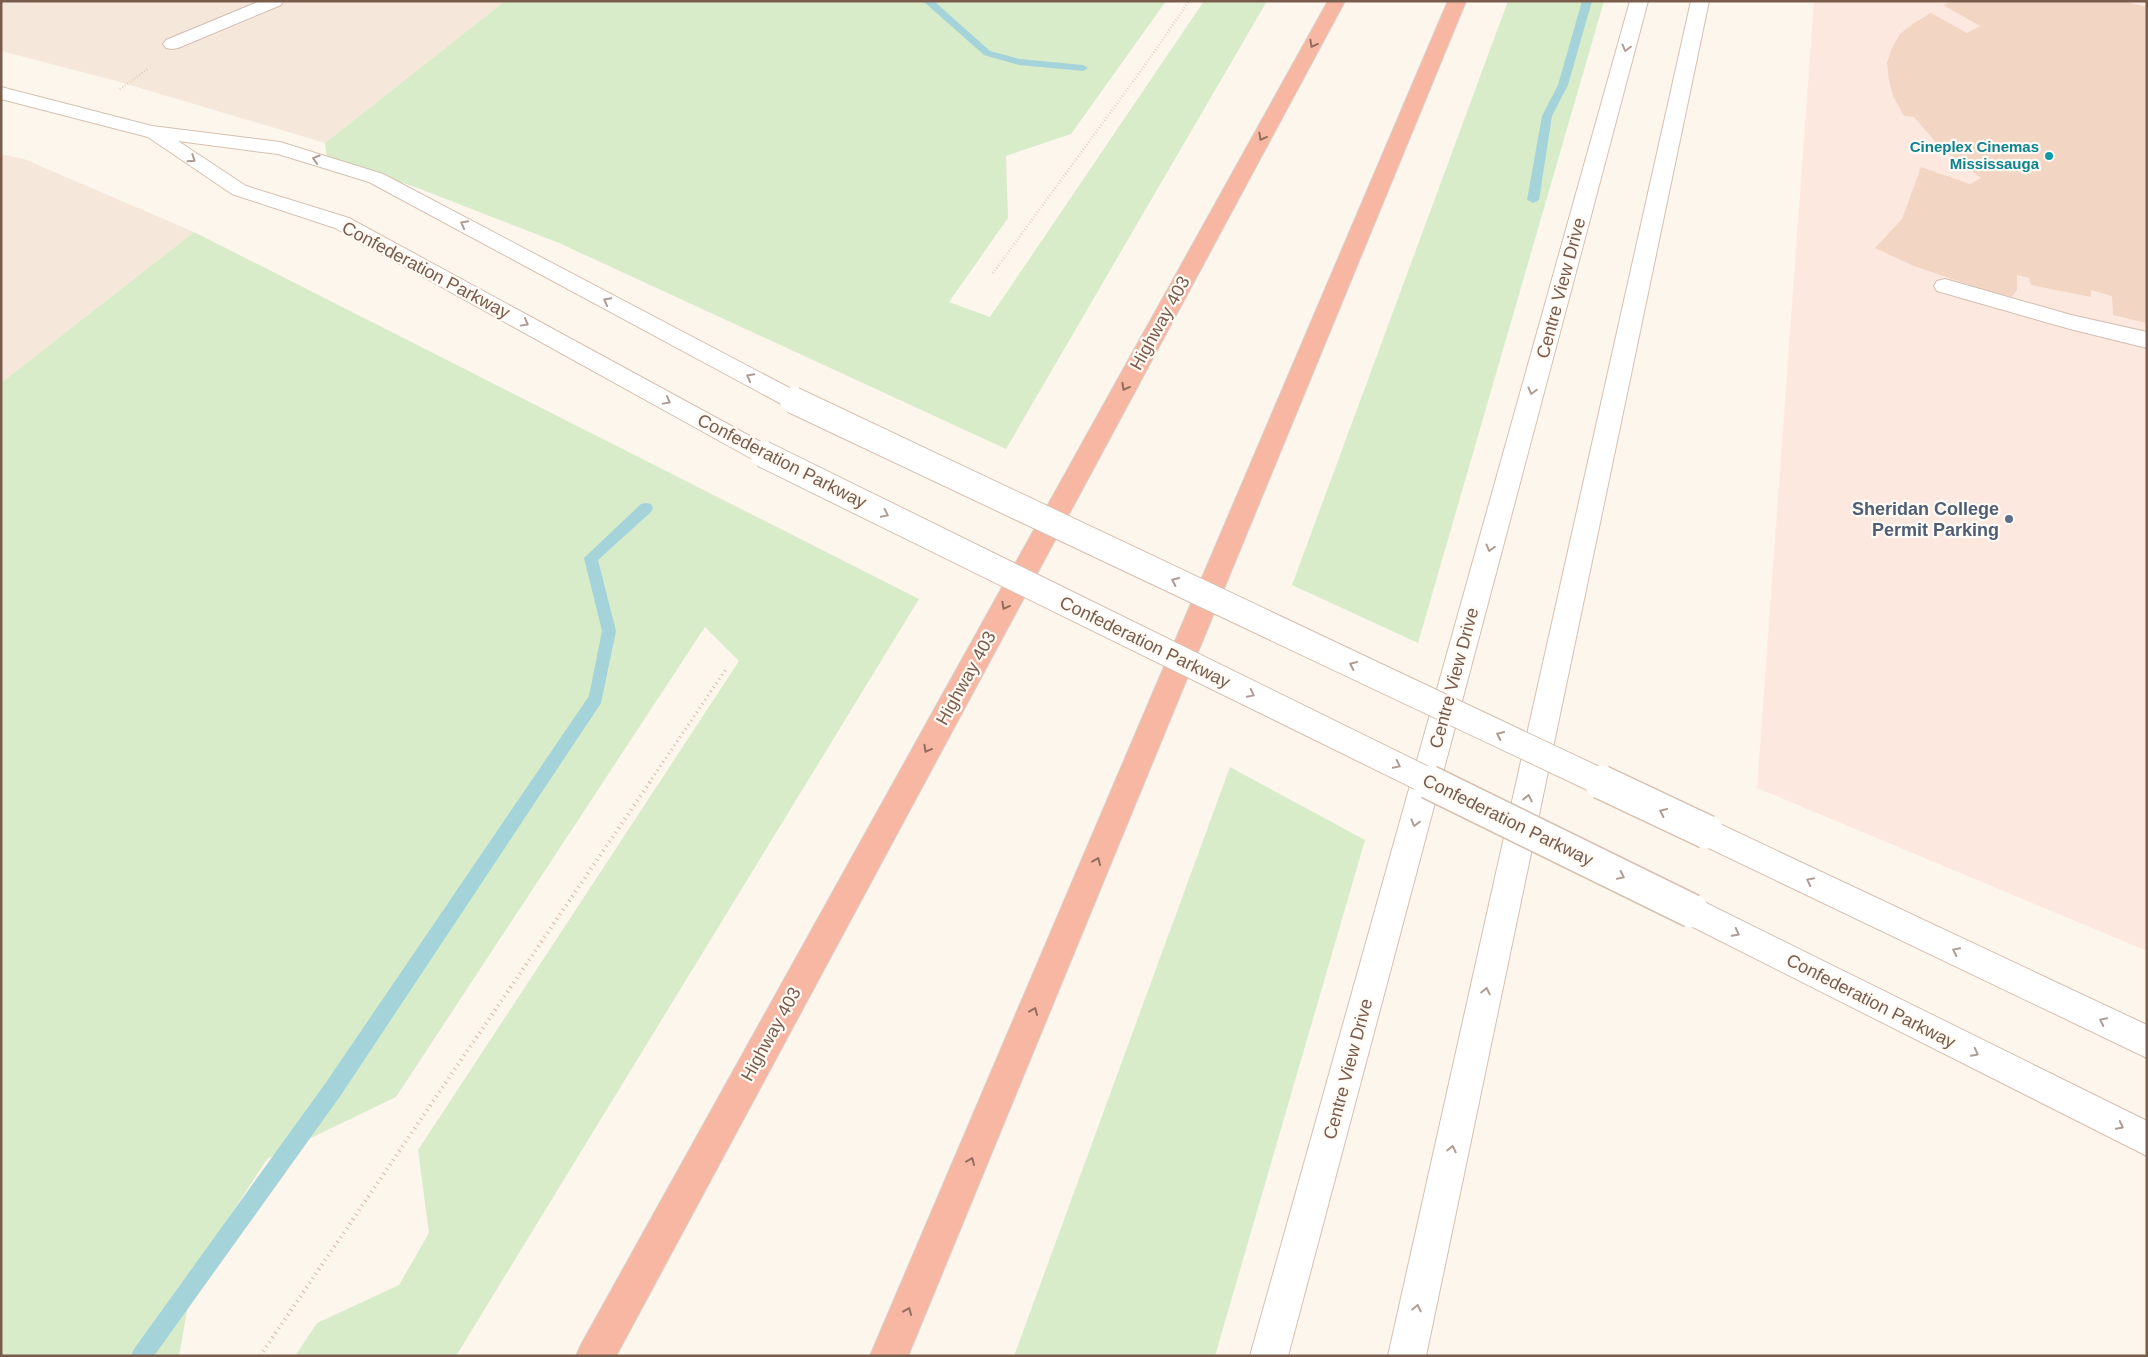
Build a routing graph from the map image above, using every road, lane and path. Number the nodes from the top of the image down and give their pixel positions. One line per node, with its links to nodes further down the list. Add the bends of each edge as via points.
1 (275, 1): 7 (street)
2 (1189, 1): 11 (path)
3 (1336, 1): 18 (highway, Highway 403, one-way to 18)
4 (1457, 1): 19 (highway, one-way to 4)
5 (1639, 1): 20 (street, Centre View Drive, one-way to 20)
6 (1700, 1): 21 (street, one-way to 6)
7 (172, 44): 9 (path, via 152,65)
8 (1, 93): 9 (street, Confederation Parkway)
9 (85, 115): 10 (street, Confederation Parkway)
10 (152, 132): 15 (street, Confederation Parkway, one-way to 10, bridge, via 793,400 376,178 280,148); 16 (street, Confederation Parkway, one-way to 16, bridge, via 239,190 342,223 763,454 1692,911)
11 (993, 273)
12 (1945, 286): 13 (street)
13 (2147, 340)
14 (726, 669): 17 (path)
15 (2147, 1042)
16 (2147, 1139)
17 (260, 1356)
18 (595, 1356)
19 (889, 1356)
20 (1270, 1356)
21 (1407, 1356)

